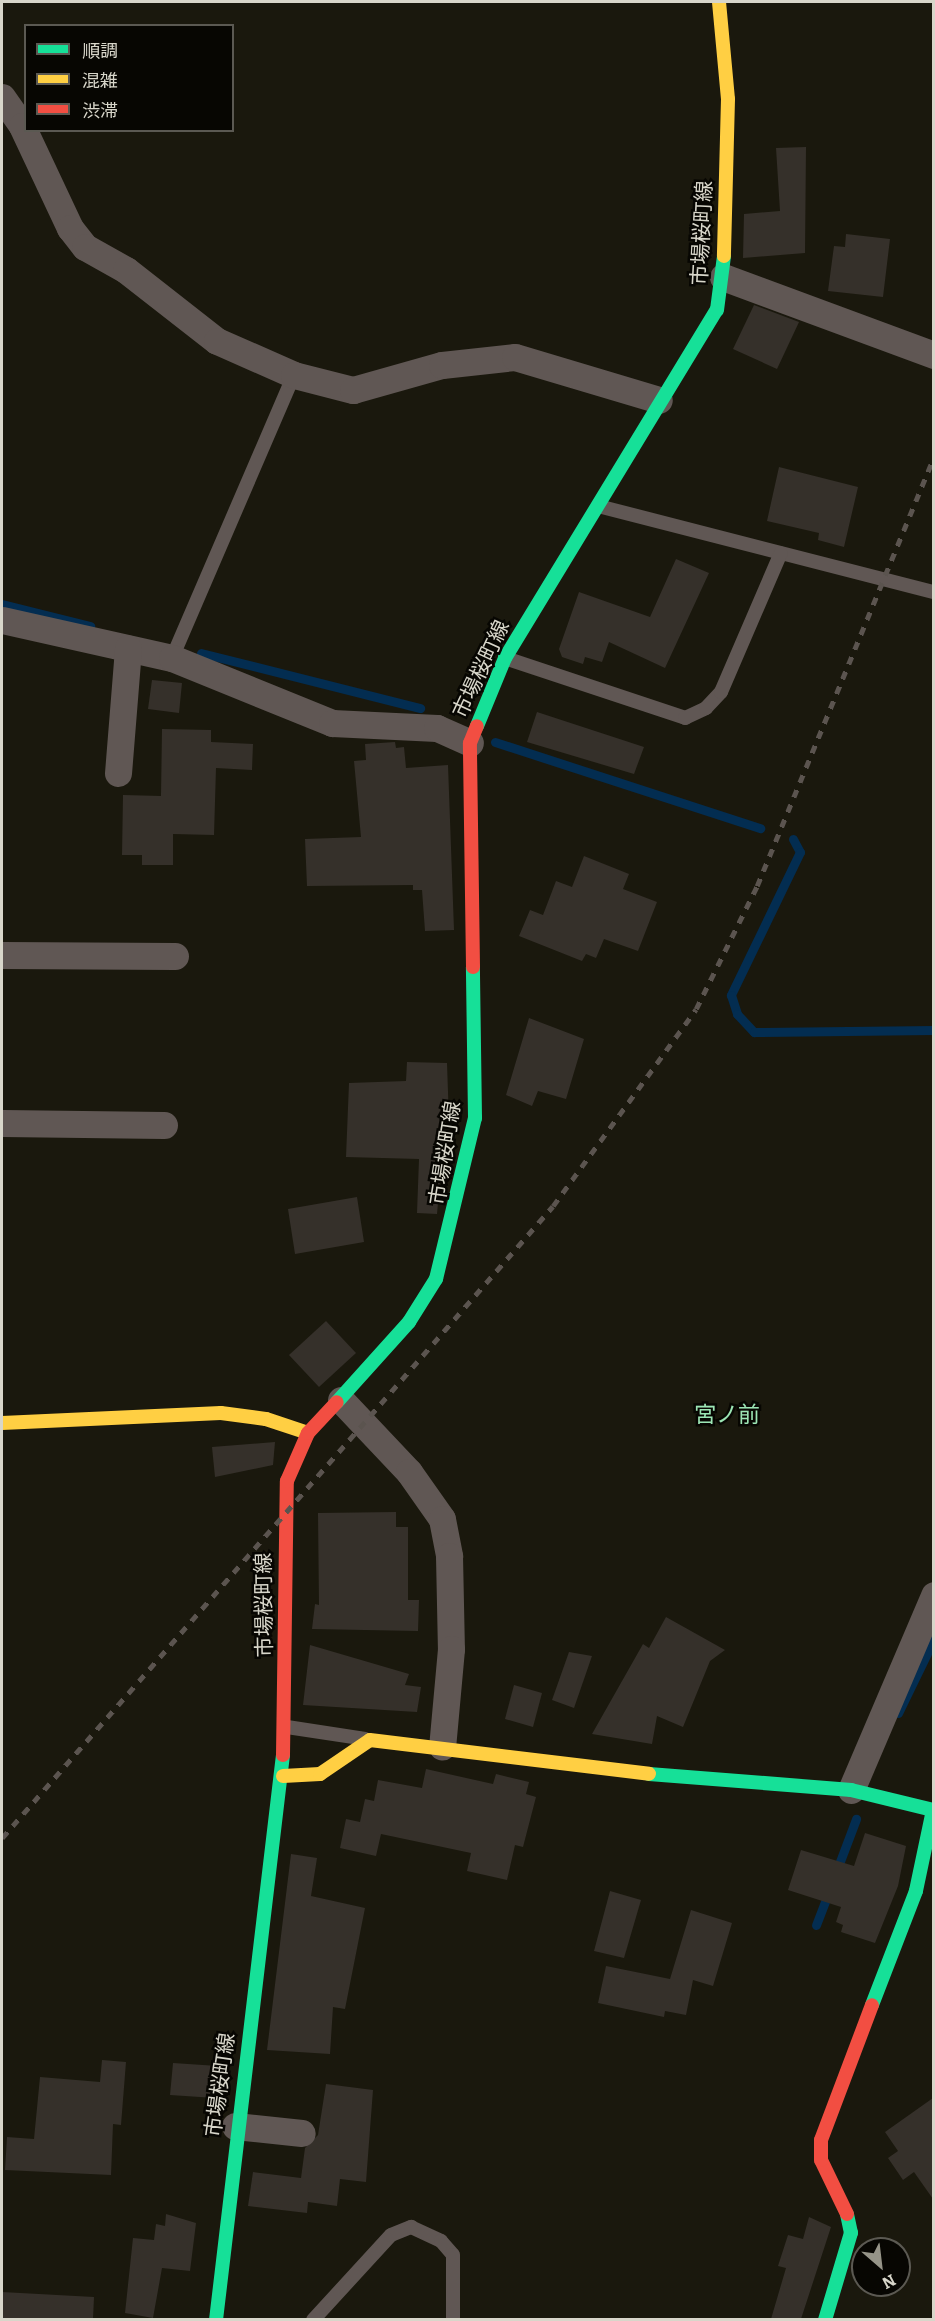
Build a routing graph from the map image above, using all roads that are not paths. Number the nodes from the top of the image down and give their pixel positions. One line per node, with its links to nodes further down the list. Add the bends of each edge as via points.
1 (719, 2): 5 (main road, 市場桜町線, via 728,99)
2 (2, 97): 3 (street)
3 (24, 130)
4 (25, 132): 7 (street, via 70,228 86,247 126,270 217,341)
5 (723, 277): 6 (street); 8 (main road, 市場桜町線, via 717,310)
6 (933, 356)
7 (294, 375): 8 (street, via 353,390 442,365 514,357); 14 (lane)
8 (659, 400): 9 (main road, 市場桜町線)
9 (596, 505): 10 (lane); 15 (main road, 市場桜町線)
10 (782, 553): 11 (lane); 15 (lane, via 721,692 706,708 685,718)
11 (933, 592)
12 (2, 620): 13 (street)
13 (128, 648): 14 (street); 17 (street)
14 (172, 658): 16 (street, via 332,723 437,728)
15 (506, 658): 16 (main road, 市場桜町線)
16 (470, 743): 22 (main road, 市場桜町線, via 475,1118 455,1218 431,1288 409,1322)
17 (118, 773)
18 (2, 955): 19 (street)
19 (175, 956)
20 (2, 1123): 21 (street)
21 (164, 1125)
22 (341, 1400): 24 (main road, 市場桜町線); 28 (street, via 409,1472 442,1520 449,1556 451,1649)
23 (2, 1423): 24 (main road, via 221,1413 266,1419)
24 (308, 1433): 26 (main road, 市場桜町線, via 287,1481)
25 (933, 1595): 30 (street)
26 (287, 1727): 27 (lane); 29 (main road, 市場桜町線)
27 (370, 1740): 28 (main road); 29 (main road, via 320,1774)
28 (442, 1747): 30 (main road, via 710,1782)
29 (283, 1776): 31 (main road, 市場桜町線)
30 (852, 1790): 36 (main road, via 933,1810 916,1890 821,2140 820,2160 848,2214 850,2233)
31 (235, 2126): 32 (street); 33 (main road, 市場桜町線)
32 (302, 2133)
33 (216, 2319)
34 (313, 2319): 35 (lane, via 391,2235 411,2228 441,2241 453,2255)
35 (453, 2319)
36 (825, 2319)

